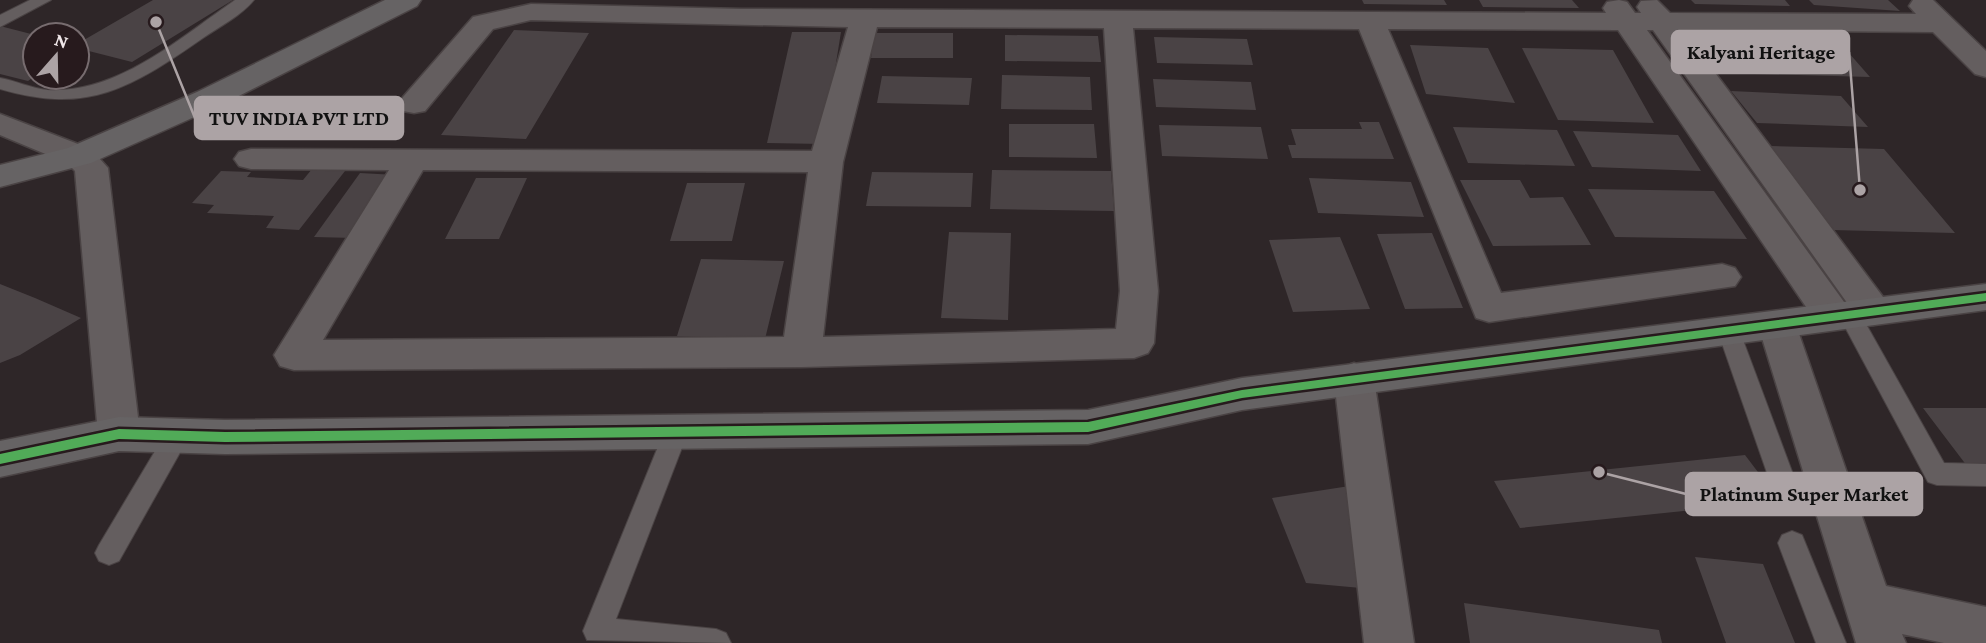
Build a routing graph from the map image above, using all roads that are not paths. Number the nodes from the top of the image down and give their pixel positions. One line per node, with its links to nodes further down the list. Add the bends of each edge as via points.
1 (43, 0): 12 (lane)
2 (246, 0): 15 (lane, via 145,67 97,91 48,95)
3 (407, 0): 18 (street, via 208,99)
4 (1916, 0): 13 (street)
5 (745, 9): 9 (street); 16 (street, via 505,16 483,23)
6 (958, 9): 9 (street); 10 (street)
7 (1462, 11): 8 (street); 11 (street)
8 (1636, 11): 13 (street); 25 (street)
9 (865, 19): 21 (street)
10 (1118, 20): 11 (street); 28 (street, via 1139,291 1134,344)
11 (1370, 21): 23 (street, via 1489,308)
12 (0, 22)
13 (1940, 23): 14 (street)
14 (1986, 68)
15 (0, 83)
16 (414, 104)
17 (0, 124): 18 (street)
18 (79, 156): 22 (street); 32 (street, via 91,168)
19 (251, 159): 20 (street)
20 (412, 160): 21 (street); 28 (street, via 294,355)
21 (825, 162): 28 (street)
22 (0, 177)
23 (1722, 278)
24 (1986, 297): 25 (street)
25 (1852, 313): 26 (street); 34 (lane, via 1937,474)
26 (1777, 325): 27 (street); 38 (street)
27 (1729, 332): 29 (street); 35 (lane)
28 (802, 352)
29 (1354, 380): 30 (street, via 1242,394 1088,427); 41 (street)
30 (676, 432): 31 (street, via 225,437); 40 (lane, via 597,631)
31 (179, 433): 32 (street); 37 (lane)
32 (119, 434): 33 (street)
33 (0, 459)
34 (1986, 475)
35 (1787, 493)
36 (1792, 543): 42 (lane)
37 (109, 553)
38 (1875, 624): 39 (street)
39 (1986, 630)
40 (716, 643)
41 (1389, 643)
42 (1831, 643)

